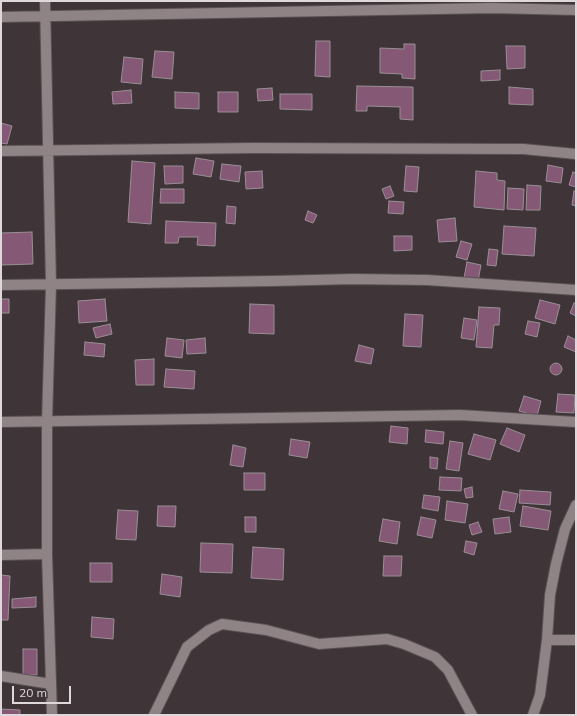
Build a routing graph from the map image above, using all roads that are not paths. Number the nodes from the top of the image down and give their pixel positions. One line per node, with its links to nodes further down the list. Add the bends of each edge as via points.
1 (45, 1): 4 (street)
2 (576, 10): 4 (street, via 484,8)
3 (1, 17): 4 (street)
4 (45, 17): 6 (street)
5 (1, 151): 6 (street)
6 (48, 151): 7 (street, via 357,148 523,150); 9 (street)
7 (576, 154)
8 (1, 285): 9 (street)
9 (51, 285): 10 (street, via 352,279 427,280); 12 (street)
10 (576, 290)
11 (1, 422): 12 (street)
12 (47, 422): 13 (street, via 460,415); 17 (street)
13 (576, 422)
14 (576, 505): 15 (street)
15 (566, 528): 16 (street); 19 (street, via 550,595)
16 (576, 529)
17 (47, 554): 18 (street); 22 (street)
18 (1, 555)
19 (547, 640): 20 (street); 26 (street, via 540,695)
20 (576, 640)
21 (1, 676): 22 (street)
22 (52, 684): 23 (street)
23 (52, 715)
24 (154, 715): 25 (street, via 187,647 209,630 222,624 266,630 319,644 387,639 404,644 435,657 448,670)
25 (472, 715)
26 (533, 715)

